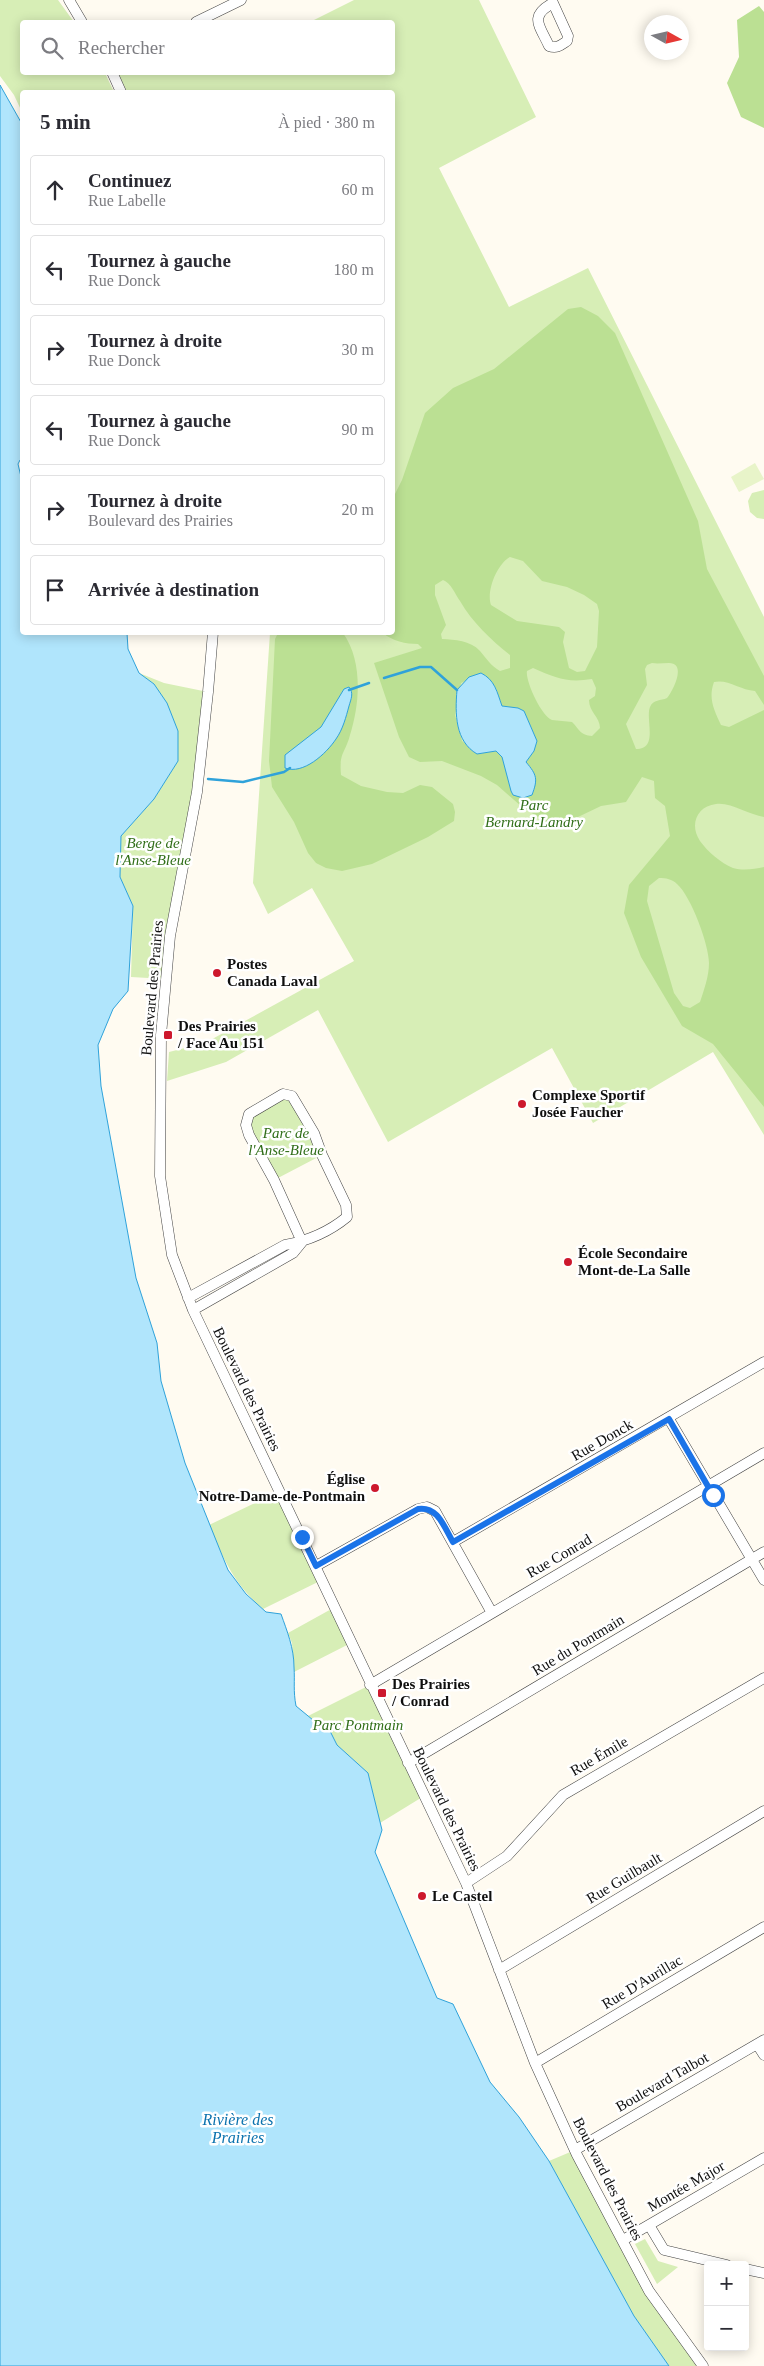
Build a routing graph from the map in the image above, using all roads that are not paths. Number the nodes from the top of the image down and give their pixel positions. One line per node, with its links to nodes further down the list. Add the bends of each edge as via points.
1 (68, 0): 3 (street)
2 (241, 0): 4 (street)
3 (81, 20)
4 (200, 20)
5 (113, 75): 6 (street)
6 (120, 90)
7 (212, 635): 9 (street, Boulevard des Prairies, via 196,792 170,936 161,1035 160,1176 172,1255)
8 (302, 1242): 8 (street, via 343,1220 346,1205 314,1133 292,1096 283,1094 250,1114 246,1125); 9 (street, via 285,1245); 10 (street, via 293,1254)
9 (188, 1298): 10 (street, Boulevard des Prairies)
10 (193, 1310): 18 (street, Boulevard des Prairies)
11 (764, 1362): 12 (street, Rue Donck)
12 (669, 1419): 14 (street); 15 (street, Rue Donck)
13 (764, 1453): 14 (street, Rue Conrad)
14 (708, 1486): 17 (street); 20 (street, Rue Conrad)
15 (453, 1542): 18 (street, via 435,1511 427,1507); 20 (street)
16 (764, 1552): 17 (street, Rue du Pontmain)
17 (753, 1558): 19 (street); 23 (street, Rue du Pontmain)
18 (316, 1566): 22 (street, Boulevard des Prairies)
19 (764, 1580)
20 (492, 1613): 22 (street, Rue Conrad)
21 (764, 1678): 25 (street, Rue Émile, via 563,1795 507,1856)
22 (370, 1686): 23 (street, Boulevard des Prairies)
23 (408, 1763): 25 (street, Boulevard des Prairies)
24 (764, 1811): 27 (street, Rue Guilbault)
25 (466, 1883): 27 (street, Boulevard des Prairies)
26 (764, 1927): 30 (street, Rue D'Aurillac)
27 (499, 1970): 30 (street, Boulevard des Prairies)
28 (761, 2041): 29 (street); 31 (street, Boulevard Talbot)
29 (764, 2055)
30 (535, 2063): 31 (street, Boulevard des Prairies)
31 (575, 2150): 34 (street, Boulevard des Prairies)
32 (764, 2158): 33 (street, Montée Major)
33 (649, 2225): 34 (street, Montée Major); 35 (street, via 664,2250)
34 (623, 2240): 38 (street, Boulevard des Prairies, via 650,2291)
35 (710, 2261)
36 (749, 2270): 37 (street)
37 (764, 2273)
38 (703, 2366)

